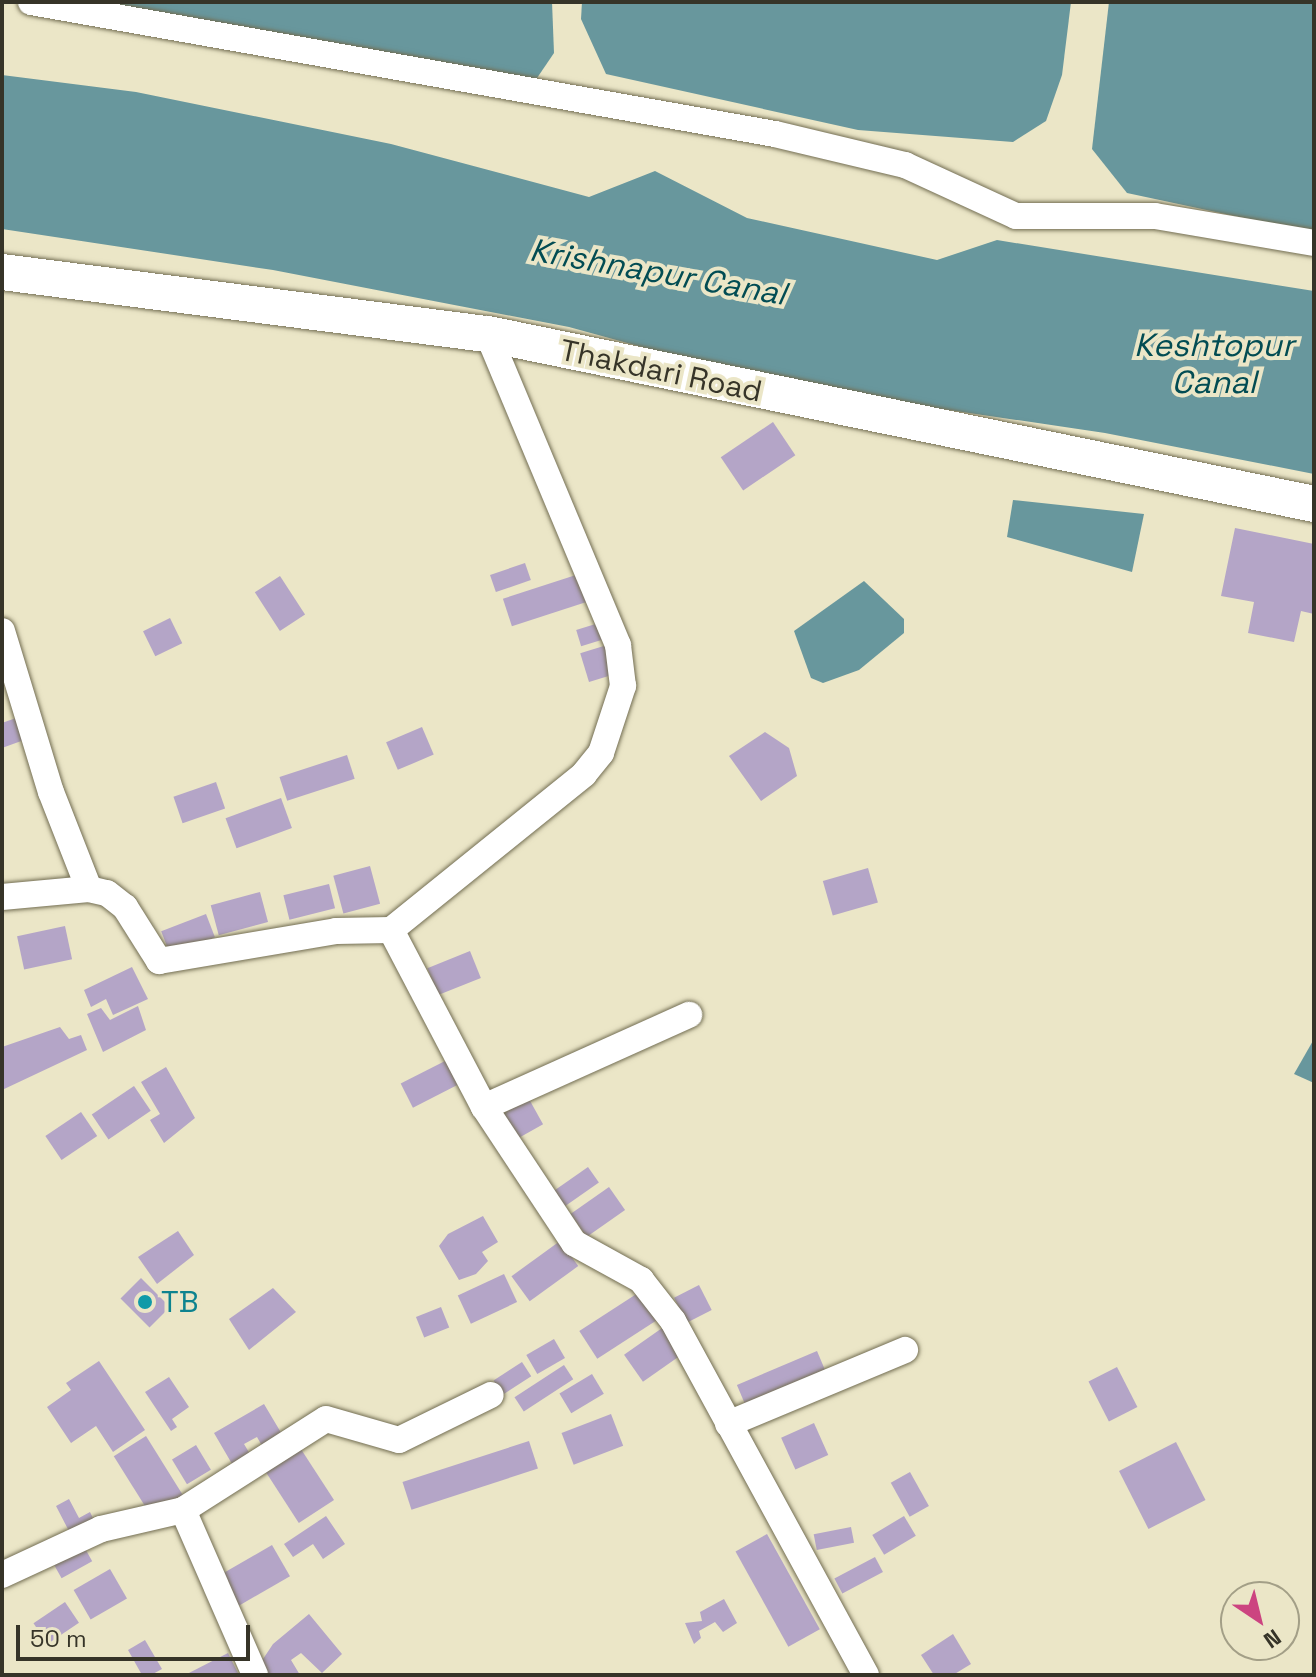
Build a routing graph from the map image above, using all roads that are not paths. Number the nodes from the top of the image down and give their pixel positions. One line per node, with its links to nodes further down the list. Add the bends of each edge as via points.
1 (31, 2): 2 (street, via 775,134 905,165 1016,216 1155,216)
2 (1314, 243)
3 (2, 272): 4 (street, Thakdari Road)
4 (488, 334): 5 (street, Thakdari Road); 9 (street, via 618,645 623,686 601,753 584,774)
5 (1314, 504)
6 (2, 631): 7 (street, via 51,792)
7 (89, 889): 8 (street); 9 (street, via 117,898 159,961 336,931)
8 (2, 897)
9 (391, 930): 11 (street)
10 (689, 1015): 11 (street)
11 (484, 1107): 14 (street, via 574,1243 650,1289)
12 (905, 1350): 14 (street)
13 (491, 1395): 15 (street, via 399,1440 326,1419)
14 (728, 1424): 18 (street)
15 (183, 1510): 16 (street, via 101,1529); 17 (street)
16 (2, 1575)
17 (255, 1675)
18 (866, 1675)

